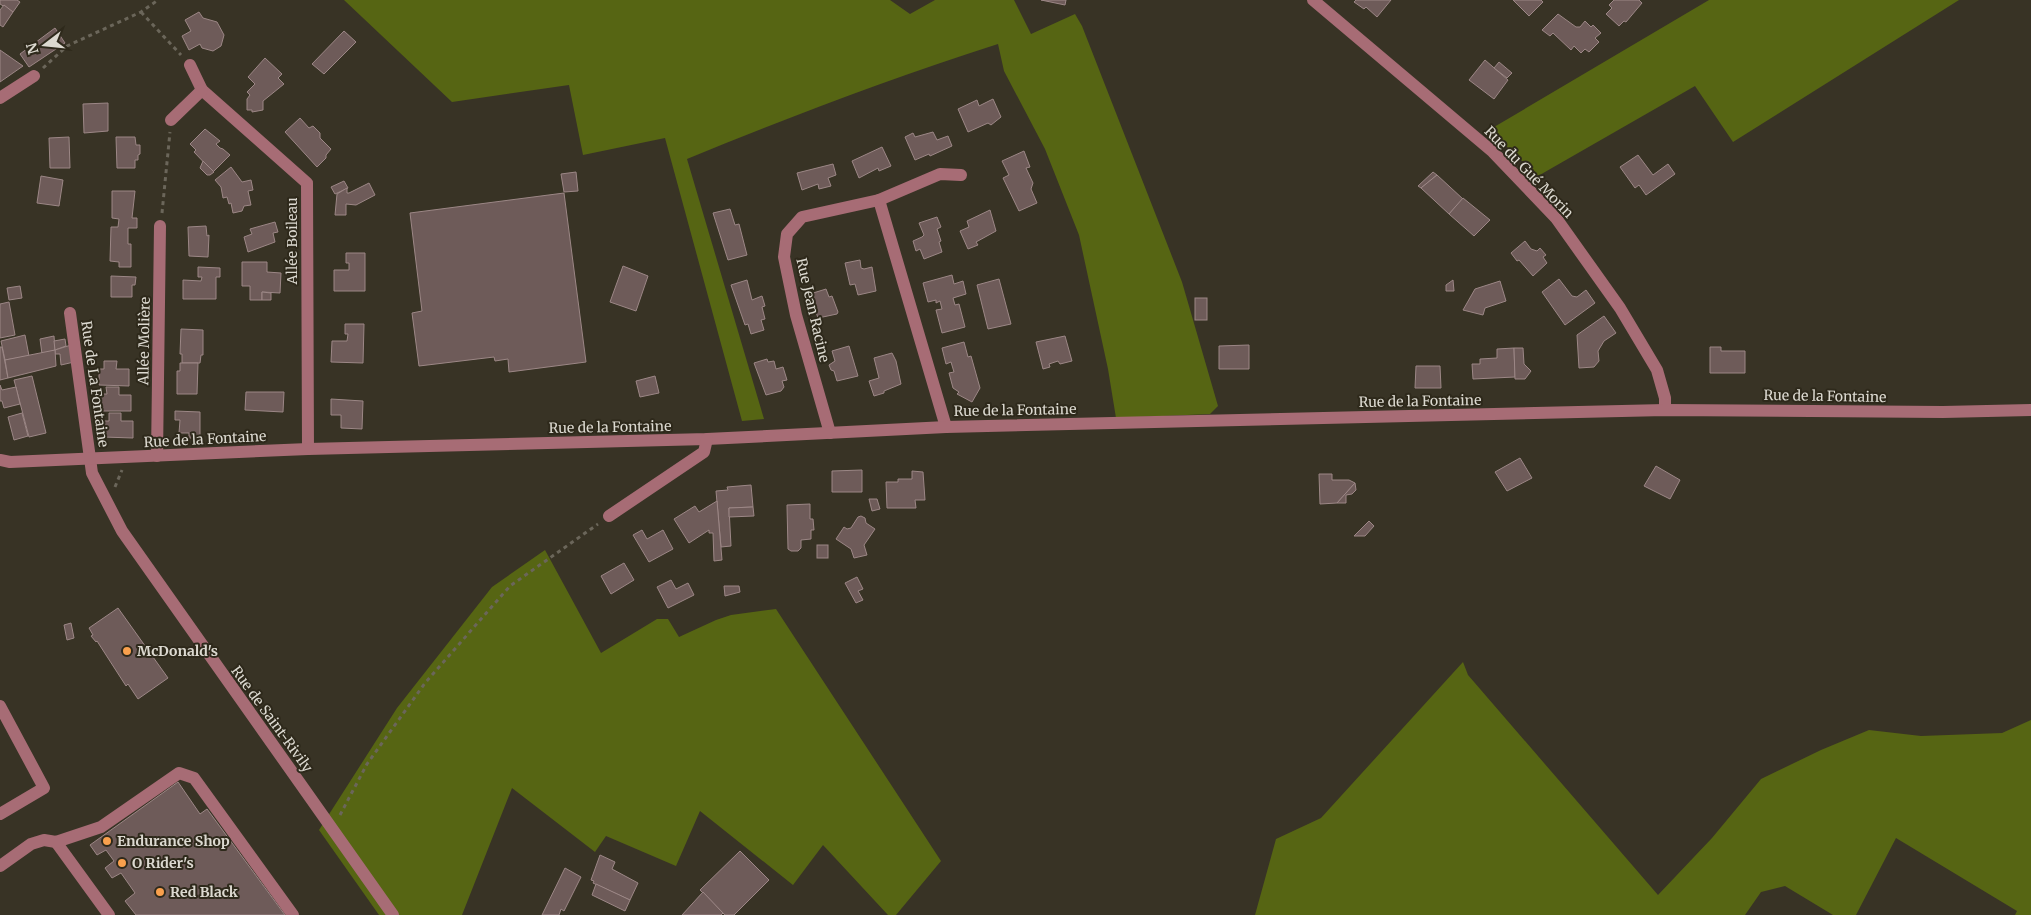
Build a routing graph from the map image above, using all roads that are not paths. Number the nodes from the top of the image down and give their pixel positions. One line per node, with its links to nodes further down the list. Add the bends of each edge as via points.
1 (1313, 0): 11 (street, Rue du Gué Morin, via 1493,152 1556,218 1620,308 1658,370)
2 (190, 65): 4 (street, Allée Boileau)
3 (34, 76): 5 (street)
4 (202, 90): 6 (street); 16 (street, Allée Boileau, via 307,183)
5 (0, 98)
6 (171, 120)
7 (961, 175): 8 (street, Rue Jean Racine, via 940,174)
8 (879, 200): 13 (street); 14 (street, Rue Jean Racine, via 802,217 787,234 784,257 796,315)
9 (160, 226): 17 (street, Allée Molière)
10 (70, 314): 18 (street, Rue de La Fontaine)
11 (1665, 410): 12 (street, Rue de la Fontaine); 13 (street, Rue de la Fontaine)
12 (2031, 410)
13 (946, 427): 14 (street, Rue de la Fontaine)
14 (830, 433): 15 (street, Rue de la Fontaine)
15 (707, 439): 16 (street, Rue de la Fontaine); 20 (street, via 704,452)
16 (308, 449): 17 (street, Rue de la Fontaine)
17 (158, 456): 18 (street, Rue de la Fontaine)
18 (90, 459): 19 (street, Rue de la Fontaine); 27 (street, Rue de Saint-Rivily, via 92,472 122,531)
19 (0, 460)
20 (609, 516)
21 (0, 706): 22 (street, via 44,788)
22 (0, 814)
23 (56, 842): 24 (street, via 44,840 31,844); 25 (street); 26 (street, via 101,827 179,773 194,778)
24 (0, 866)
25 (109, 915)
26 (293, 915)
27 (393, 915)

